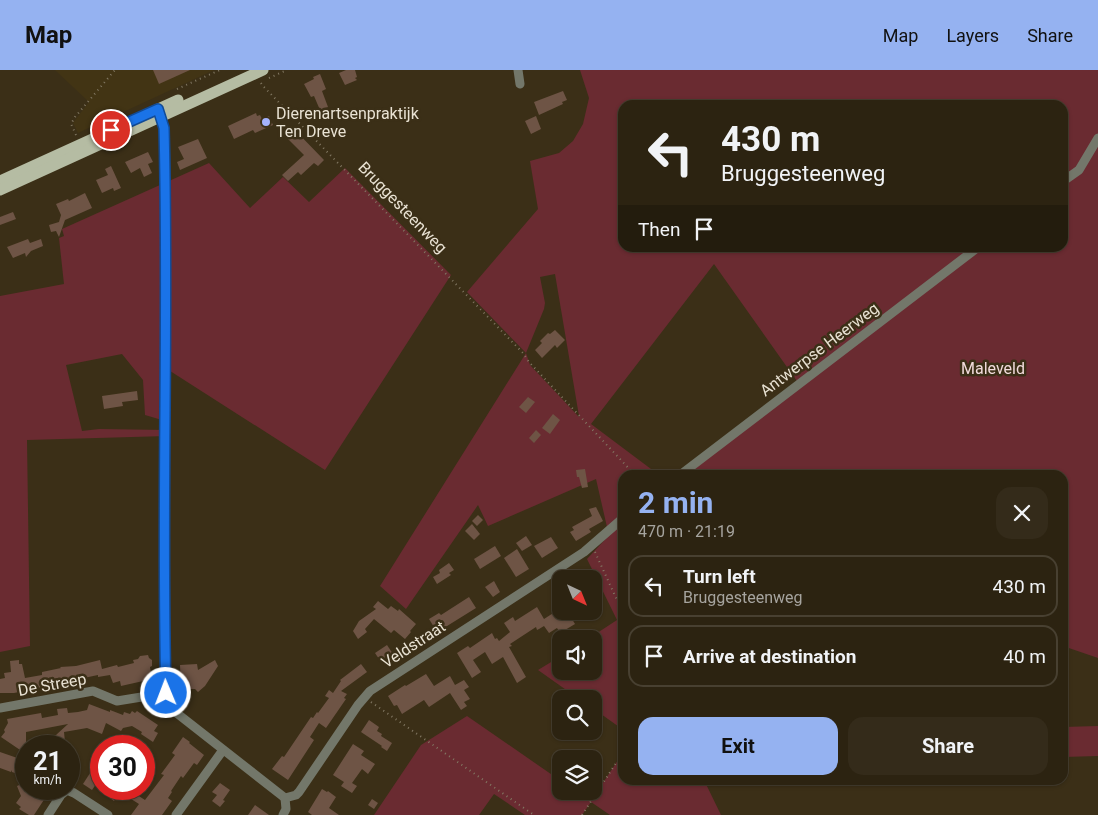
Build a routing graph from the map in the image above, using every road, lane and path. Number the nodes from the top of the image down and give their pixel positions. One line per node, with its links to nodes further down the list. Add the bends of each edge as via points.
1 (115, 70): 6 (path, via 75,116 71,124)
2 (518, 70): 4 (street)
3 (249, 72): 5 (main road); 12 (path, Bruggesteenweg, via 523,353)
4 (520, 84)
5 (159, 113): 9 (main road); 10 (main road); 17 (street, via 164,128 165,174)
6 (76, 135)
7 (1098, 138): 8 (street, via 1078,170)
8 (1068, 178)
9 (0, 181)
10 (0, 190)
11 (972, 252): 13 (street, Antwerpse Heerweg)
12 (630, 470)
13 (687, 470)
14 (618, 522): 15 (street, Veldstraat)
15 (592, 545): 16 (path); 18 (street, Veldstraat, via 382,682)
16 (618, 602)
17 (166, 693): 19 (street, De Streep, via 117,701 93,691); 20 (street, via 170,707)
18 (364, 698): 22 (street, Veldstraat, via 299,792); 27 (path)
19 (0, 708)
20 (223, 750): 22 (street); 25 (street)
21 (618, 760): 28 (path)
22 (285, 798): 26 (street)
23 (48, 815): 24 (street, via 67,790)
24 (108, 815)
25 (176, 815)
26 (283, 815)
27 (534, 815)
28 (582, 815)

